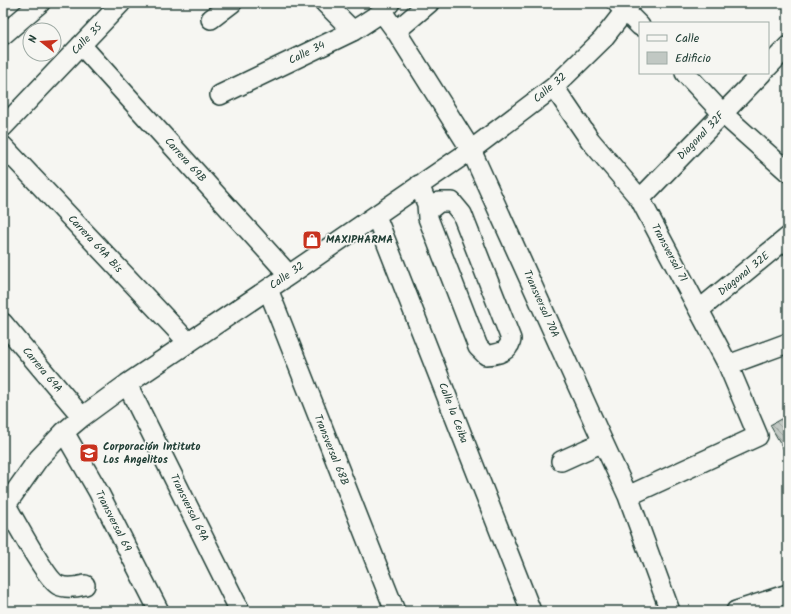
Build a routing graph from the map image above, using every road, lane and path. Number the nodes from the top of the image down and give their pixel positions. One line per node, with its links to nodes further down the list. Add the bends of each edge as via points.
1 (40, 3): 12 (street)
2 (232, 3): 8 (street)
3 (325, 3): 10 (street)
4 (429, 3): 11 (street)
5 (625, 5): 9 (street); 18 (street, Calle 32, via 602,40)
6 (112, 6): 13 (street, Calle 35)
7 (386, 7): 10 (street, Calle 34); 11 (street, Transversal 70A)
8 (211, 19)
9 (639, 25)
10 (353, 31): 19 (street, Calle 34)
11 (396, 31): 23 (street, Transversal 70A)
12 (3, 35)
13 (81, 45): 21 (street, Calle 35); 30 (street, Carrera 69B)
14 (788, 46): 15 (street)
15 (769, 66)
16 (686, 74): 20 (street)
17 (761, 74): 20 (street, Diagonal 32F)
18 (554, 87): 23 (street, Calle 32); 26 (street, Transversal 71, via 590,140)
19 (220, 95)
20 (723, 114): 24 (street); 26 (street, Diagonal 32F)
21 (3, 127)
22 (3, 146): 34 (street, Carrera 69A Bis)
23 (471, 150): 25 (street, Calle 32); 40 (street, Transversal 70A)
24 (788, 172)
25 (425, 181): 27 (street, via 427,204); 28 (street, Calle 32)
26 (640, 199): 32 (street, Transversal 71)
27 (433, 206): 27 (street, via 428,218 478,347 486,355 506,350 511,339 462,214 452,202)
28 (376, 216): 30 (street, Calle 32); 49 (street, Calle la Ceiba)
29 (788, 237): 32 (street, Diagonal 32E)
30 (289, 274): 31 (street, Calle 32)
31 (268, 289): 34 (street, Calle 32); 48 (street, Transversal 68B)
32 (699, 310): 36 (street, Transversal 71)
33 (3, 323): 38 (street, Carrera 69A)
34 (188, 342): 37 (street, Calle 32)
35 (788, 343): 36 (street)
36 (728, 365): 42 (street, Transversal 71, via 758,436)
37 (128, 384): 38 (street, Calle 32); 47 (street, Transversal 69A)
38 (82, 417): 39 (street, Calle 32)
39 (64, 432): 43 (street, Calle 32, via 39,458); 46 (street, Transversal 69, via 98,491)
40 (603, 442): 41 (street); 42 (street, Transversal 70A)
41 (561, 461)
42 (628, 496): 50 (street, Transversal 70A)
43 (4, 507): 44 (street, via 46,572 58,585 73,588)
44 (86, 585)
45 (788, 594): 51 (street)
46 (159, 611)
47 (240, 611)
48 (395, 611)
49 (531, 611)
50 (670, 611)
51 (736, 611)

